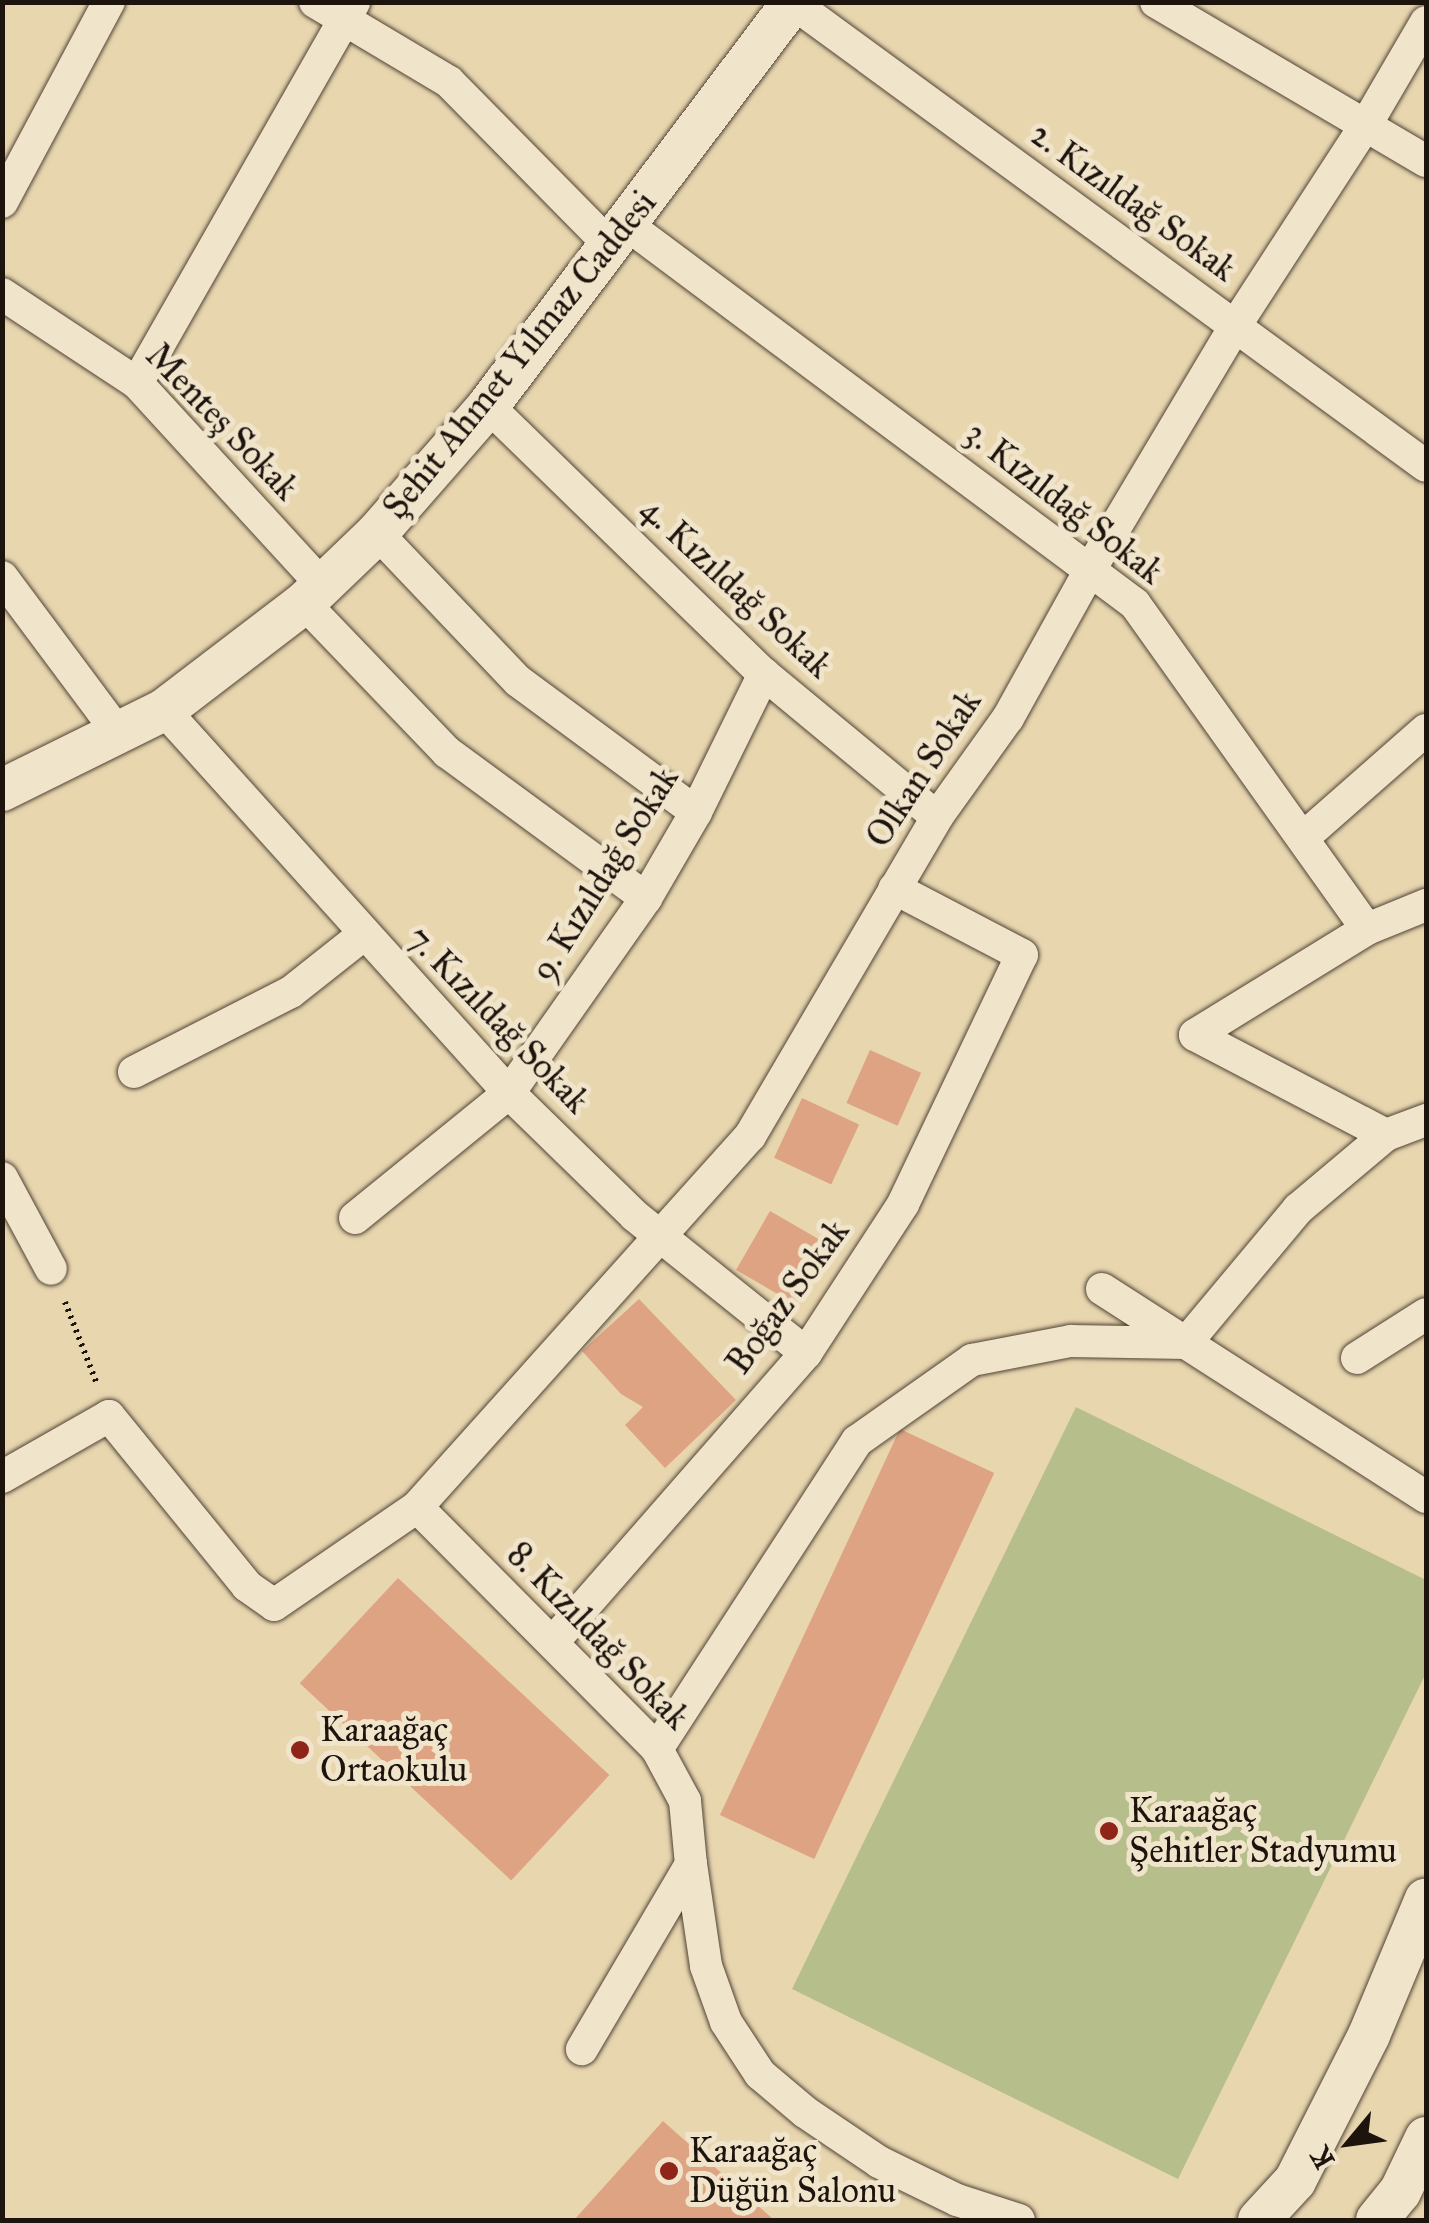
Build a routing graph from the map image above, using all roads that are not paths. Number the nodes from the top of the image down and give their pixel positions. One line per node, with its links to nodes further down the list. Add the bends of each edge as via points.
1 (109, 2): 9 (street)
2 (316, 2): 5 (street, 3. Kızıldağ Sokak)
3 (1156, 2): 7 (street)
4 (793, 3): 10 (street, Şehit Ahmet Yılmaz Caddesi); 12 (street, 2. Kızıldağ Sokak)
5 (350, 10): 10 (street, 3. Kızıldağ Sokak, via 450,82); 13 (street)
6 (1426, 22): 7 (street, Olkan Sokak)
7 (1367, 123): 8 (street); 12 (street, Olkan Sokak)
8 (1426, 161)
9 (2, 202)
10 (618, 234): 14 (street, Şehit Ahmet Yılmaz Caddesi); 17 (street, 3. Kızıldağ Sokak)
11 (2, 294): 13 (street, Menteş Sokak)
12 (1235, 326): 15 (street, 2. Kızıldağ Sokak); 17 (street, Olkan Sokak)
13 (138, 382): 19 (street, Menteş Sokak)
14 (488, 406): 16 (street, Şehit Ahmet Yılmaz Caddesi); 20 (street, 4. Kızıldağ Sokak)
15 (1426, 466)
16 (377, 534): 19 (street, Şehit Ahmet Yılmaz Caddesi); 25 (street, via 518,680)
17 (1090, 568): 26 (street, Olkan Sokak, via 1008,718); 27 (street, 3. Kızıldağ Sokak, via 1135,604)
18 (2, 577): 23 (street)
19 (313, 594): 21 (street, Şehit Ahmet Yılmaz Caddesi); 29 (street, Menteş Sokak, via 446,752)
20 (764, 674): 25 (street, 9. Kızıldağ Sokak); 26 (street, 4. Kızıldağ Sokak)
21 (164, 710): 23 (street, Şehit Ahmet Yılmaz Caddesi); 32 (street, 7. Kızıldağ Sokak)
22 (1426, 730): 27 (street)
23 (118, 734): 24 (street, Şehit Ahmet Yılmaz Caddesi)
24 (2, 790)
25 (696, 812): 29 (street, 9. Kızıldağ Sokak)
26 (937, 817): 28 (street, Olkan Sokak)
27 (1304, 837): 31 (street, 3. Kızıldağ Sokak)
28 (894, 888): 39 (street, Olkan Sokak, via 750,1136); 44 (street, Boğaz Sokak, via 1022,955 903,1204)
29 (646, 898): 34 (street, 9. Kızıldağ Sokak)
30 (1426, 905): 31 (street)
31 (1368, 929): 36 (street, via 1195,1035)
32 (362, 935): 33 (street, via 292,992); 34 (street, 7. Kızıldağ Sokak)
33 (134, 1072)
34 (509, 1093): 38 (street, 9. Kızıldağ Sokak); 39 (street, 7. Kızıldağ Sokak)
35 (1426, 1120): 36 (street)
36 (1386, 1135): 43 (street, via 1298,1210)
37 (2, 1178): 40 (street)
38 (355, 1218)
39 (662, 1238): 44 (street, 7. Kızıldağ Sokak); 48 (street, Olkan Sokak)
40 (51, 1268)
41 (1102, 1289): 43 (street)
42 (1426, 1314): 45 (street)
43 (1186, 1343): 47 (street); 50 (street, via 1070,1341 972,1360 857,1441)
44 (806, 1353): 49 (street, Boğaz Sokak)
45 (1357, 1358)
46 (2, 1477): 48 (street, Olkan Sokak, via 110,1416 248,1586 274,1605)
47 (1426, 1497)
48 (417, 1507): 49 (street, 8. Kızıldağ Sokak)
49 (553, 1642): 50 (street, 8. Kızıldağ Sokak)
50 (657, 1750): 51 (street, 8. Kızıldağ Sokak, via 686,1801)
51 (691, 1864): 53 (street); 55 (street, 8. Kızıldağ Sokak, via 706,1966 726,2022 760,2074 879,2162 958,2200)
52 (1426, 1899): 56 (street, via 1369,2035 1295,2181)
53 (582, 2049)
54 (1426, 2138): 57 (street, via 1400,2192)
55 (1020, 2220)
56 (1259, 2220)
57 (1377, 2220)

